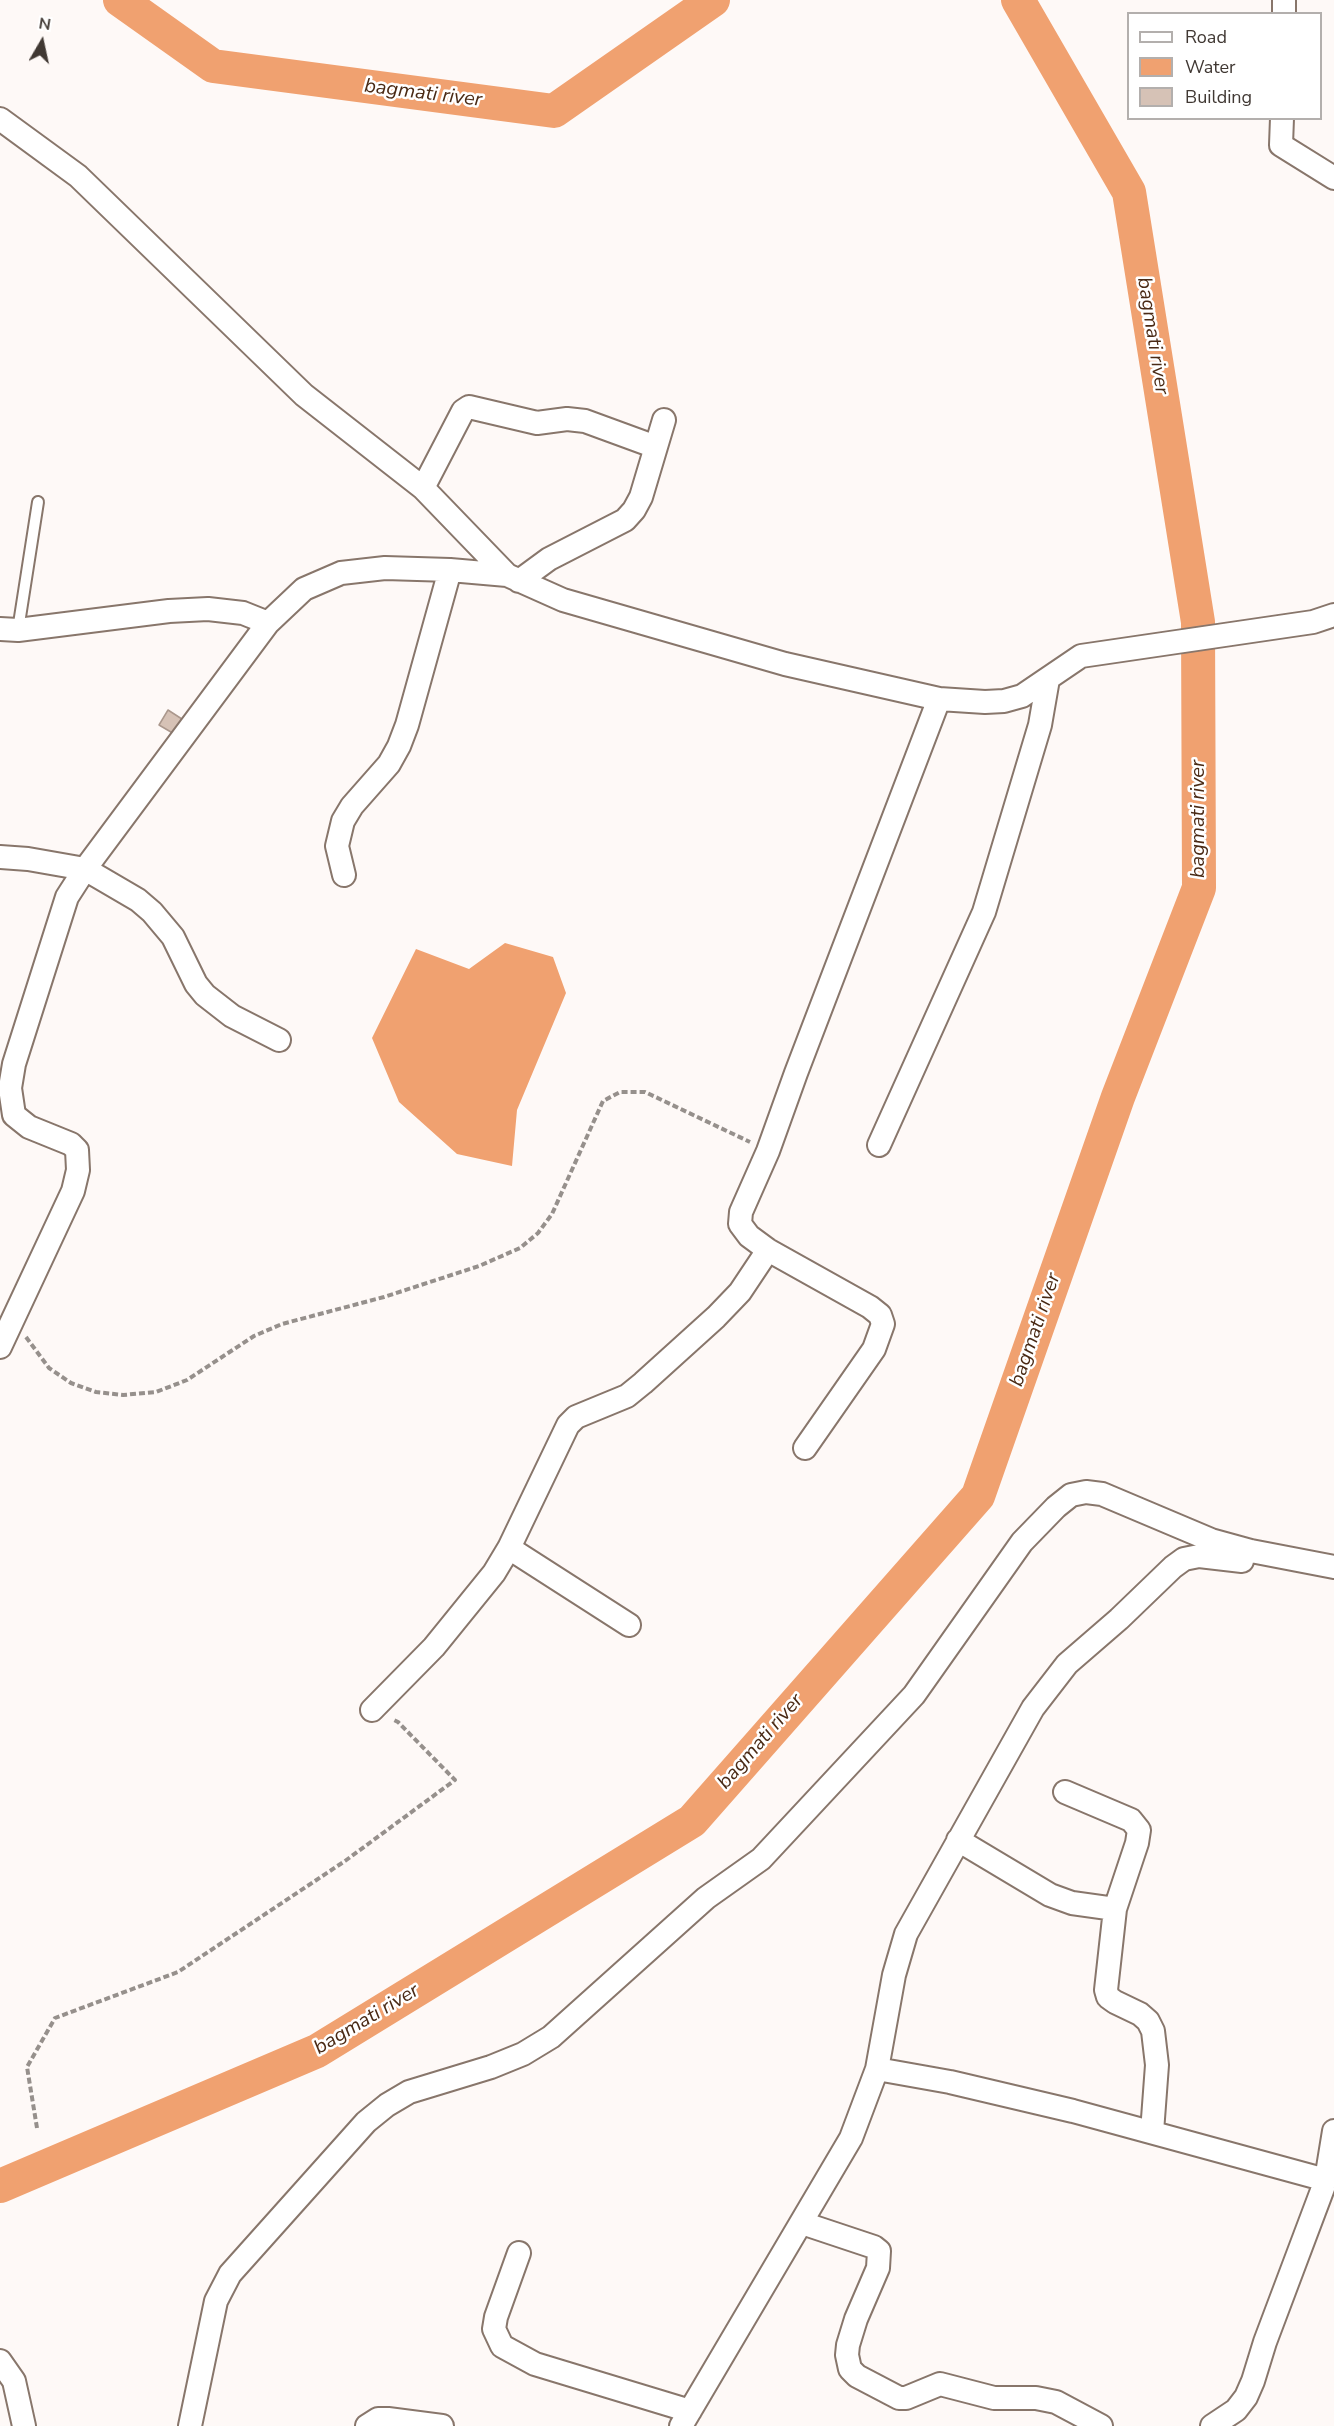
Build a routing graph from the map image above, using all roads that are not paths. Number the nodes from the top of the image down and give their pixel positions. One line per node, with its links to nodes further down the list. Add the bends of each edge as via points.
1 (0, 119): 6 (street, via 78,176 304,395)
2 (1282, 120): 3 (street, via 1281,145)
3 (1334, 178)
4 (664, 420): 5 (street)
5 (656, 447): 6 (street, via 585,421 537,423 469,407 463,411); 9 (street, via 641,497 625,520)
6 (423, 488): 9 (street)
7 (38, 502): 12 (lane)
8 (450, 570): 9 (street); 11 (street, via 385,568 341,573 304,589); 17 (street, via 399,746 343,821 337,846)
9 (513, 578): 14 (street, via 563,600 753,655)
10 (1324, 619): 13 (street, via 1081,656)
11 (268, 623): 12 (street, via 243,613 208,609); 16 (street)
12 (9, 629)
13 (1048, 679): 14 (street, via 1022,696 1004,701); 19 (street, via 1040,725 984,912)
14 (939, 699): 20 (street, via 740,1218 743,1231)
15 (0, 857): 16 (street)
16 (85, 869): 18 (street, via 152,912 173,937 196,984 214,1004); 21 (street, via 67,897 10,1088 14,1115 29,1127 71,1144 77,1150 78,1170 73,1191)
17 (344, 875)
18 (279, 1040)
19 (879, 1145)
20 (768, 1250): 22 (street, via 870,1306 883,1324 874,1349); 23 (street, via 732,1300 643,1383 627,1396 576,1417 568,1425)
21 (0, 1347)
22 (805, 1448)
23 (509, 1548): 26 (street); 27 (street, via 494,1573 434,1647)
24 (1334, 1568): 42 (street, via 1211,1540 1102,1494 1071,1495 1022,1542 914,1695 761,1859 706,1898 551,2037 491,2067 408,2092 366,2122 230,2274 216,2301)
25 (1334, 1582): 29 (street, via 1227,1558 1184,1559 1067,1665 1033,1708)
26 (629, 1625)
27 (372, 1710)
28 (1065, 1792): 30 (street, via 1137,1825 1137,1843)
29 (958, 1840): 30 (street, via 1050,1895 1072,1903); 31 (street, via 906,1934 894,1975)
30 (1115, 1909): 33 (street, via 1106,1990 1115,2002 1140,2014 1153,2031 1157,2065)
31 (877, 2068): 33 (street); 36 (street, via 850,2138)
32 (1334, 2131): 34 (street)
33 (1152, 2132): 34 (street)
34 (1326, 2180): 35 (street)
35 (1325, 2213): 40 (street, via 1265,2342 1246,2397)
36 (802, 2223): 39 (street); 45 (street, via 879,2251 878,2268 848,2345 850,2369 857,2376 899,2398 940,2384 994,2398 1015,2396 1056,2402)
37 (519, 2253): 39 (street, via 496,2317 494,2329 502,2346 535,2364)
38 (0, 2361): 41 (street, via 14,2381)
39 (685, 2419)
40 (1223, 2424)
41 (24, 2426)
42 (190, 2426)
43 (367, 2426): 44 (street, via 378,2419 388,2419)
44 (442, 2426)
45 (1101, 2426)

